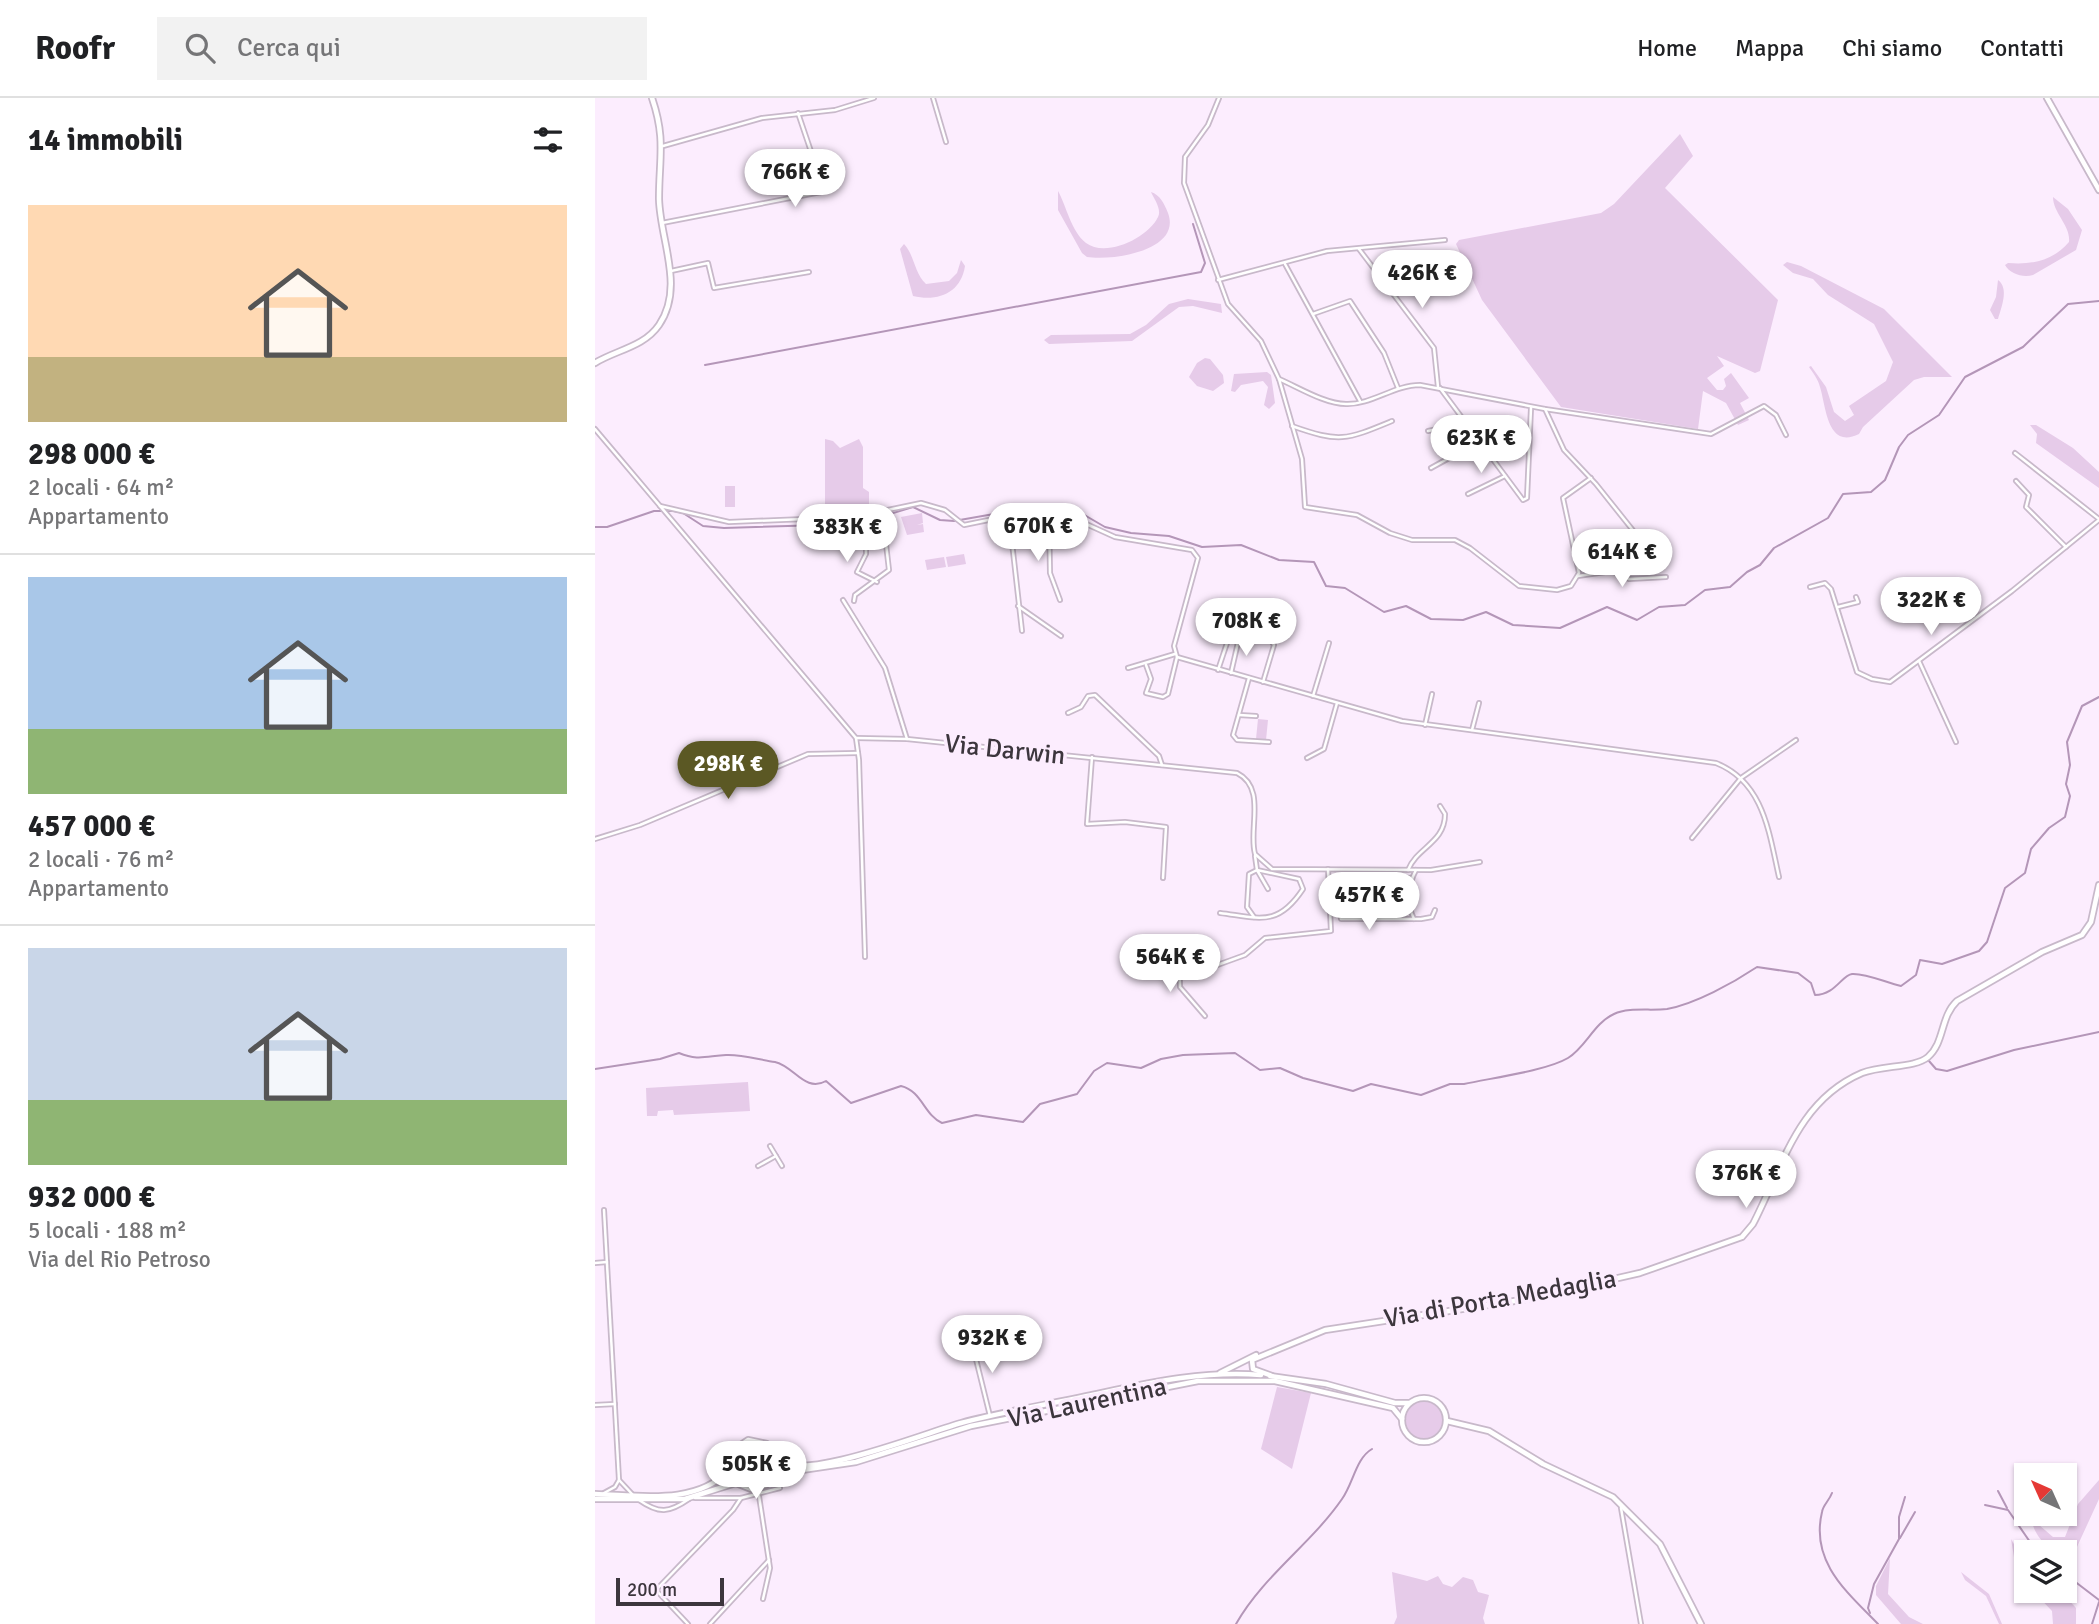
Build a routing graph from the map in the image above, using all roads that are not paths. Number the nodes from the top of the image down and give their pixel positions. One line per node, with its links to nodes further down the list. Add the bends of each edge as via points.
1 (652, 98): 8 (main road)
2 (874, 98): 6 (street, via 835,110)
3 (933, 98): 7 (street)
4 (1219, 98): 16 (street, via 1183,169 1191,206)
5 (2047, 98): 9 (main road)
6 (798, 113): 8 (street); 10 (street, via 822,191)
7 (946, 142)
8 (663, 146): 10 (main road)
9 (2099, 190)
10 (661, 223): 14 (main road)
11 (1445, 240): 12 (street)
12 (1359, 249): 13 (street, via 1327,251); 20 (street, via 1434,348)
13 (1285, 264): 16 (street); 17 (street)
14 (670, 271): 15 (street, via 708,263 714,288); 18 (main road, via 669,305 655,331)
15 (809, 272)
16 (1218, 279): 19 (street, via 1230,307 1261,341)
17 (1313, 314): 21 (street, via 1350,300 1385,356); 22 (street)
18 (595, 363)
19 (1279, 379): 22 (street, via 1339,403); 27 (street)
20 (1439, 387): 21 (street); 23 (street); 26 (street)
21 (1398, 388): 22 (street)
22 (1360, 401)
23 (1531, 407): 24 (street); 34 (street, via 1527,498 1522,500)
24 (1545, 409): 30 (street, via 1711,435 1764,406 1776,415); 35 (street, via 1561,447)
25 (1392, 421): 27 (street, via 1341,439)
26 (1466, 423): 29 (street); 31 (street)
27 (1292, 426): 46 (street, via 1303,464 1306,507 1357,515 1412,540 1458,541 1521,587 1563,590)
28 (595, 429): 38 (street)
29 (1428, 430)
30 (1786, 435)
31 (1480, 441): 33 (street); 34 (street)
32 (2015, 453): 42 (street)
33 (1430, 467)
34 (1504, 476): 37 (street)
35 (1591, 478): 45 (street); 46 (street, via 1563,499)
36 (2016, 481): 44 (street, via 2029,495 2025,507)
37 (1468, 494)
38 (660, 506): 40 (street, via 729,522); 79 (street)
39 (1049, 515): 41 (street); 52 (street, via 1050,573); 62 (street, via 1073,518 1115,537 1195,552 1198,559)
40 (863, 516): 41 (street, via 921,503 939,507 969,525); 43 (street)
41 (1009, 516): 54 (street)
42 (2099, 519): 44 (street)
43 (865, 524): 48 (street, via 888,548 889,570); 48 (street, via 866,554 857,572)
44 (2066, 547): 63 (street)
45 (1651, 553)
46 (1578, 576): 47 (street, via 1614,570 1629,579)
47 (1666, 577)
48 (877, 582): 53 (street, via 859,592)
49 (1809, 587): 55 (street, via 1828,584)
50 (1856, 597): 55 (street, via 1858,602)
51 (843, 600): 80 (street, via 882,662)
52 (1060, 600)
53 (854, 601)
54 (1018, 606): 57 (street); 58 (street)
55 (1838, 607): 63 (street, via 1859,674 1890,682)
56 (1236, 616): 66 (street)
57 (1022, 631)
58 (1061, 636)
59 (1239, 638): 67 (street)
60 (1270, 639): 69 (street, via 1274,645)
61 (1329, 643): 71 (street)
62 (1176, 655): 64 (street); 64 (street, via 1168,694 1163,697 1146,693 1151,679); 66 (street)
63 (1919, 661): 83 (street)
64 (1146, 665): 65 (street)
65 (1128, 667)
66 (1218, 670): 67 (street)
67 (1231, 673): 68 (street)
68 (1249, 678): 69 (street); 75 (street)
69 (1263, 682): 71 (street)
70 (1432, 694): 77 (street)
71 (1313, 696): 72 (street)
72 (1337, 703): 77 (street); 86 (street, via 1324,749)
73 (1479, 703): 78 (street)
74 (1067, 713): 87 (street, via 1095,695 1159,756)
75 (1239, 715): 76 (street); 82 (street, via 1235,738)
76 (1256, 716)
77 (1425, 725): 78 (street)
78 (1472, 730): 88 (street, via 1703,760)
79 (856, 738): 80 (street, Via Darwin); 84 (street)
80 (907, 739): 85 (street, Via Darwin)
81 (1796, 740): 88 (street)
82 (1269, 742)
83 (1956, 742)
84 (859, 753): 91 (street, via 808,754 640,825); 109 (street)
85 (1092, 757): 87 (street, Via Darwin); 99 (street, via 1086,822 1166,827)
86 (1307, 758)
87 (1162, 765): 92 (street, Via Darwin, via 1233,772 1245,778 1254,796)
88 (1741, 778): 90 (street); 98 (street, via 1762,807)
89 (1440, 806): 96 (street, via 1445,814 1442,830)
90 (1692, 838)
91 (595, 839)
92 (1255, 854): 94 (street, via 1272,869); 95 (street)
93 (1480, 862): 97 (street)
94 (1328, 869): 96 (street); 108 (street, via 1331,931 1265,938 1245,955 1212,967)
95 (1258, 870): 102 (street); 105 (street, via 1248,876 1247,907); 105 (street, via 1293,876 1303,889 1283,913)
96 (1408, 870): 97 (street)
97 (1416, 870): 100 (street)
98 (1779, 877)
99 (1163, 878)
100 (1412, 878): 106 (street); 106 (street, via 1333,878 1342,921)
101 (2099, 885): 121 (main road, Via di Porta Medaglia, via 2085,932 1959,1000 1947,1012 1937,1045 1926,1058 1913,1065 1874,1068 1821,1098 1800,1127 1753,1224 1738,1239 1640,1273 1521,1300 1330,1328)
102 (1268, 889)
103 (1435, 910): 106 (street, via 1431,917)
104 (1220, 913): 105 (street)
105 (1254, 917)
106 (1413, 919)
107 (1179, 953): 108 (street); 110 (street); 111 (street)
108 (1186, 955): 111 (street)
109 (865, 957)
110 (1143, 961)
111 (1179, 962): 112 (street, via 1180,987)
112 (1205, 1016)
113 (770, 1146): 114 (street)
114 (776, 1156): 115 (street); 116 (street)
115 (758, 1166)
116 (782, 1166)
117 (604, 1210): 118 (street)
118 (607, 1262): 119 (street); 124 (street)
119 (595, 1263)
120 (971, 1339): 127 (street)
121 (1263, 1353): 122 (main road, Via di Porta Medaglia); 123 (main road, via 1251,1366)
122 (1212, 1375): 123 (main road, Via Laurentina); 127 (main road, Via Laurentina, via 1154,1382)
123 (1272, 1376): 125 (main road, Via Laurentina)
124 (615, 1404): 126 (street); 132 (street)
125 (1409, 1404): 128 (main road); 129 (main road, via 1419,1398 1437,1401)
126 (595, 1405)
127 (990, 1416): 130 (main road, Via Laurentina, via 846,1459 790,1466)
128 (1402, 1419): 129 (main road, via 1406,1432 1424,1442 1442,1434); 133 (main road, Via Laurentina, via 1393,1408 1304,1386 1254,1380 1198,1381 971,1426 856,1462 785,1472)
129 (1447, 1421): 146 (main road, via 1489,1430)
130 (777, 1460): 131 (main road, via 767,1444 748,1440 731,1451); 133 (main road)
131 (729, 1470): 134 (main road); 139 (main road, via 691,1492)
132 (619, 1480): 138 (street); 139 (street)
133 (772, 1480): 134 (main road, Via Laurentina, via 751,1489)
134 (736, 1483): 136 (main road, Via Laurentina)
135 (780, 1488): 140 (street)
136 (715, 1489): 141 (main road, Via Laurentina); 144 (street, via 715,1495)
137 (595, 1494): 138 (main road)
138 (603, 1494): 139 (main road)
139 (633, 1495)
140 (759, 1495): 142 (street); 147 (street)
141 (691, 1498): 144 (street); 145 (main road, Via Laurentina); 145 (street, via 663,1512)
142 (741, 1498): 144 (street); 149 (street, via 656,1590)
143 (595, 1499): 145 (main road, Via Laurentina)
144 (724, 1499)
145 (639, 1500)
146 (1621, 1504): 151 (street); 152 (main road, via 1660,1544)
147 (769, 1560): 148 (street); 150 (street)
148 (763, 1600)
149 (688, 1624)
150 (710, 1624)
151 (1641, 1624)
152 (1701, 1624)

